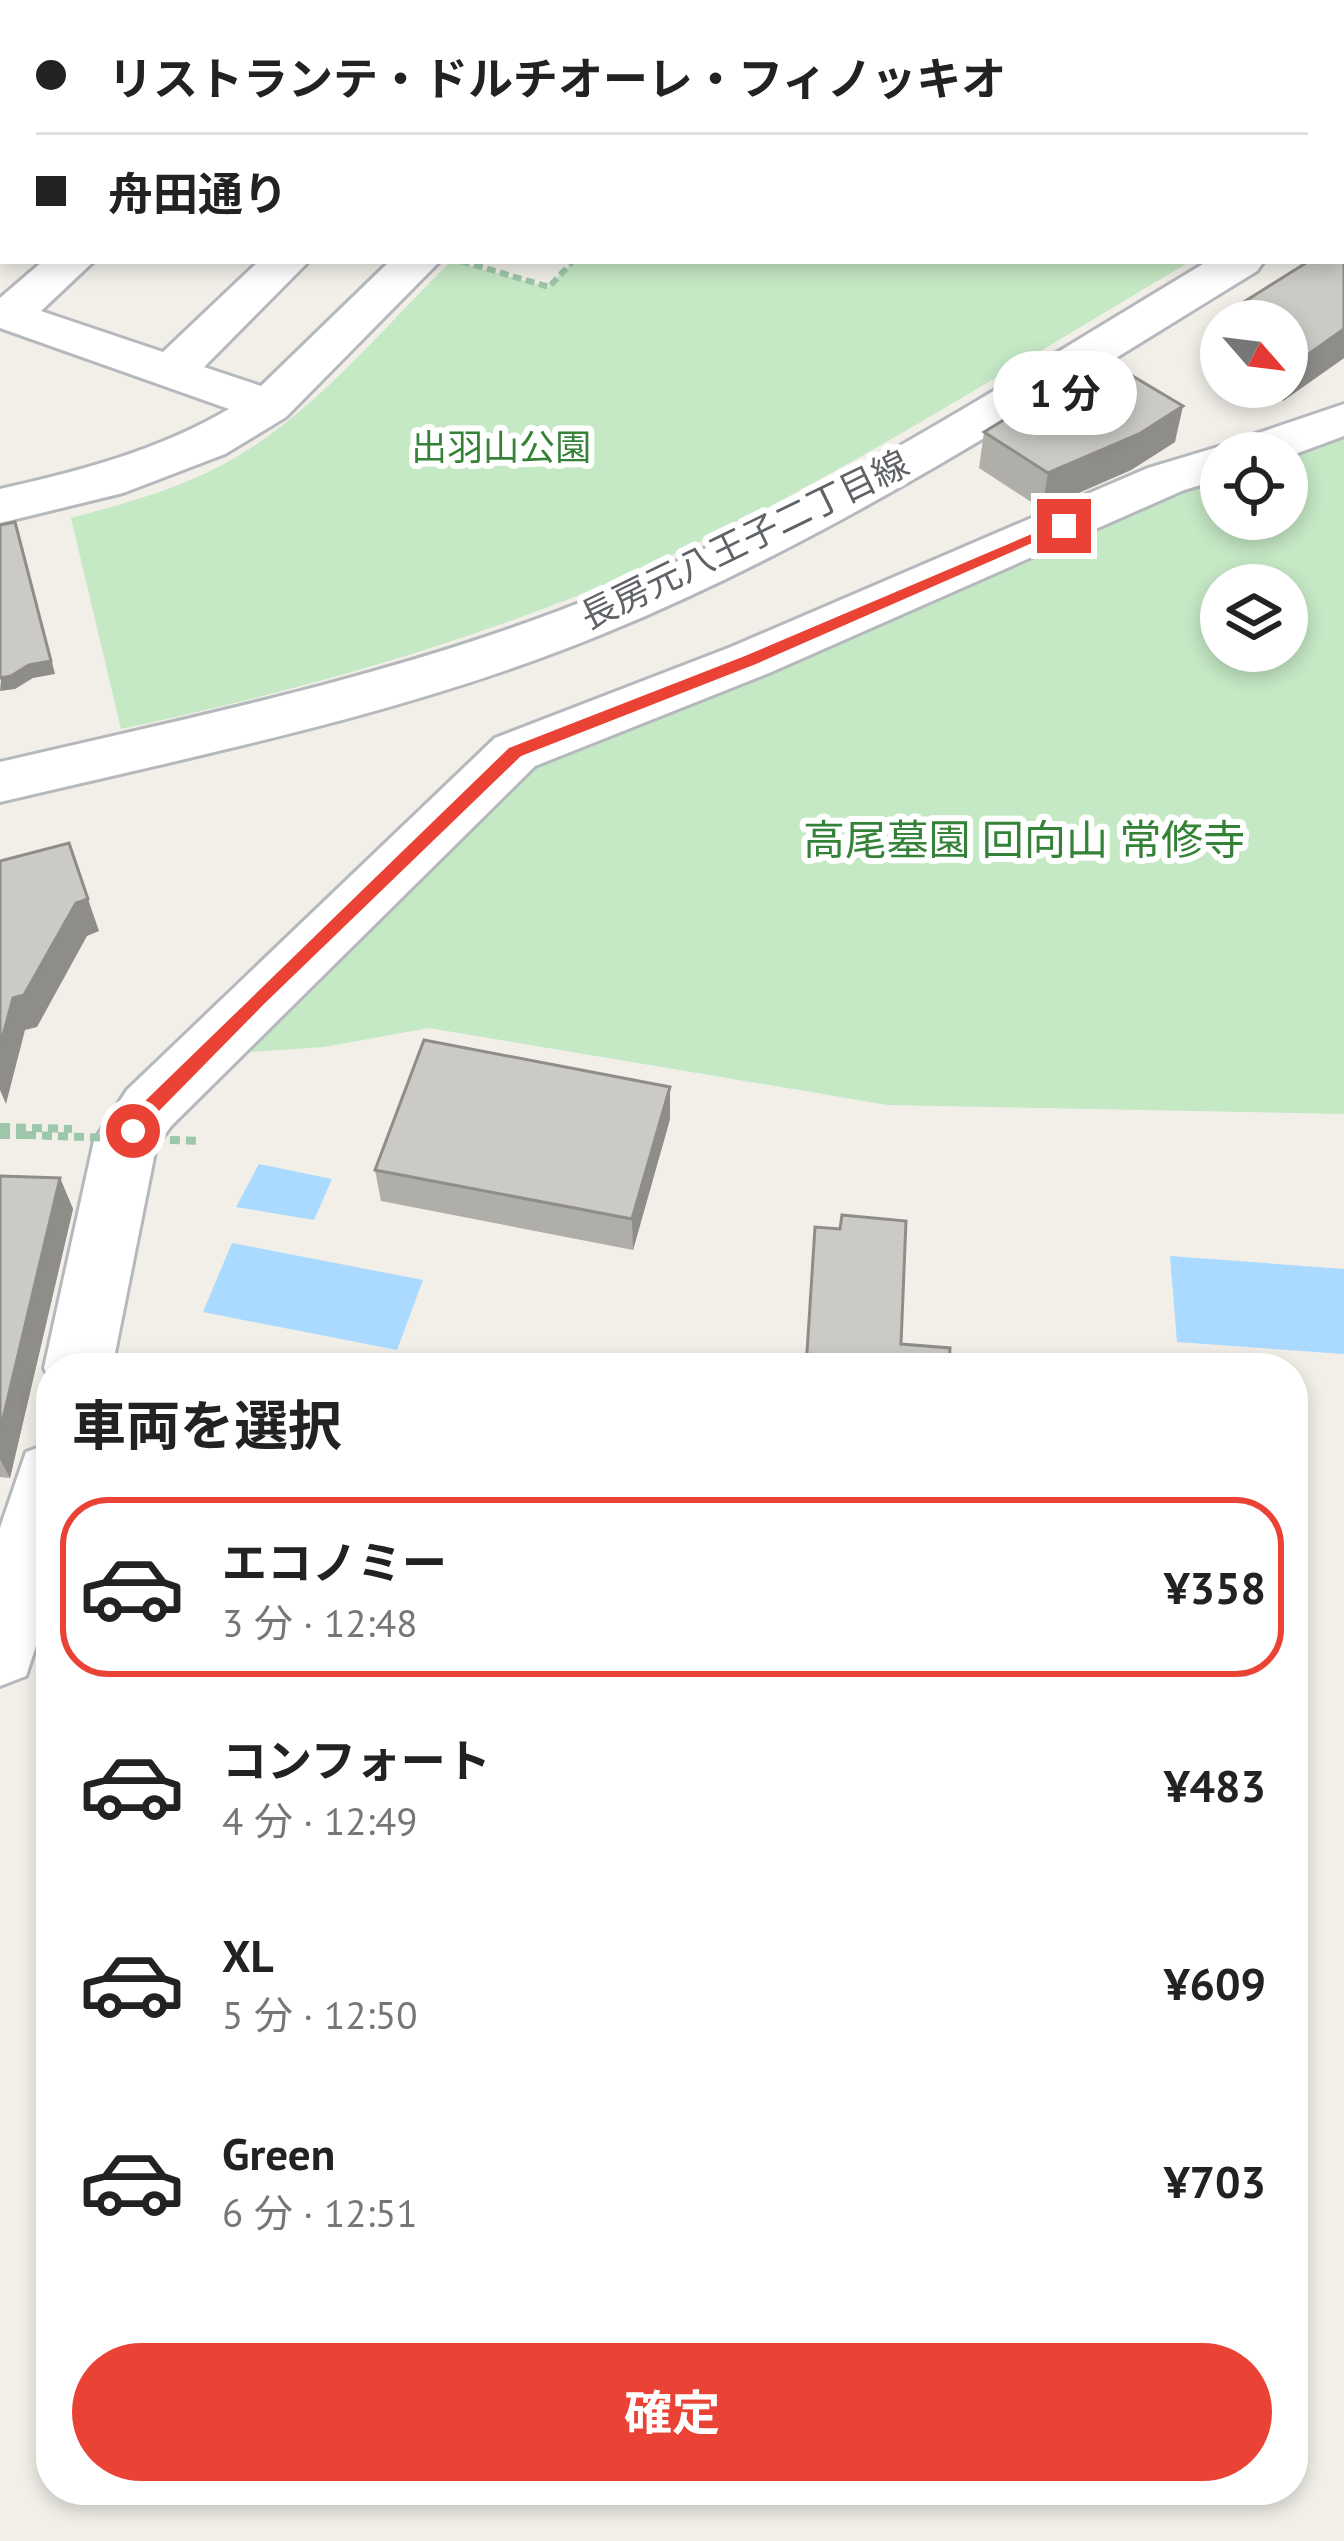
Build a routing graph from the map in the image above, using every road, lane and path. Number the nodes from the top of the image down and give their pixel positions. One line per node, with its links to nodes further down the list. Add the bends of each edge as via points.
1 (67, 264): 7 (street)
2 (283, 264): 8 (street)
3 (414, 264): 9 (street)
4 (469, 264): 5 (path, via 549,287)
5 (570, 264)
6 (1236, 264): 14 (street, 長房元八王子二丁目線, via 850,495 660,589 390,686)
7 (4, 314): 8 (street)
8 (170, 372): 9 (street)
9 (268, 406): 13 (street, via 207,442 105,482)
10 (1344, 419): 11 (street)
11 (1308, 432)
12 (1200, 468): 17 (street, via 515,752 149,1108 126,1141)
13 (0, 506)
14 (0, 782)
15 (0, 1135): 16 (path, bridge)
16 (201, 1141)
17 (81, 1353)
18 (36, 1526): 19 (street)
19 (0, 1652)

